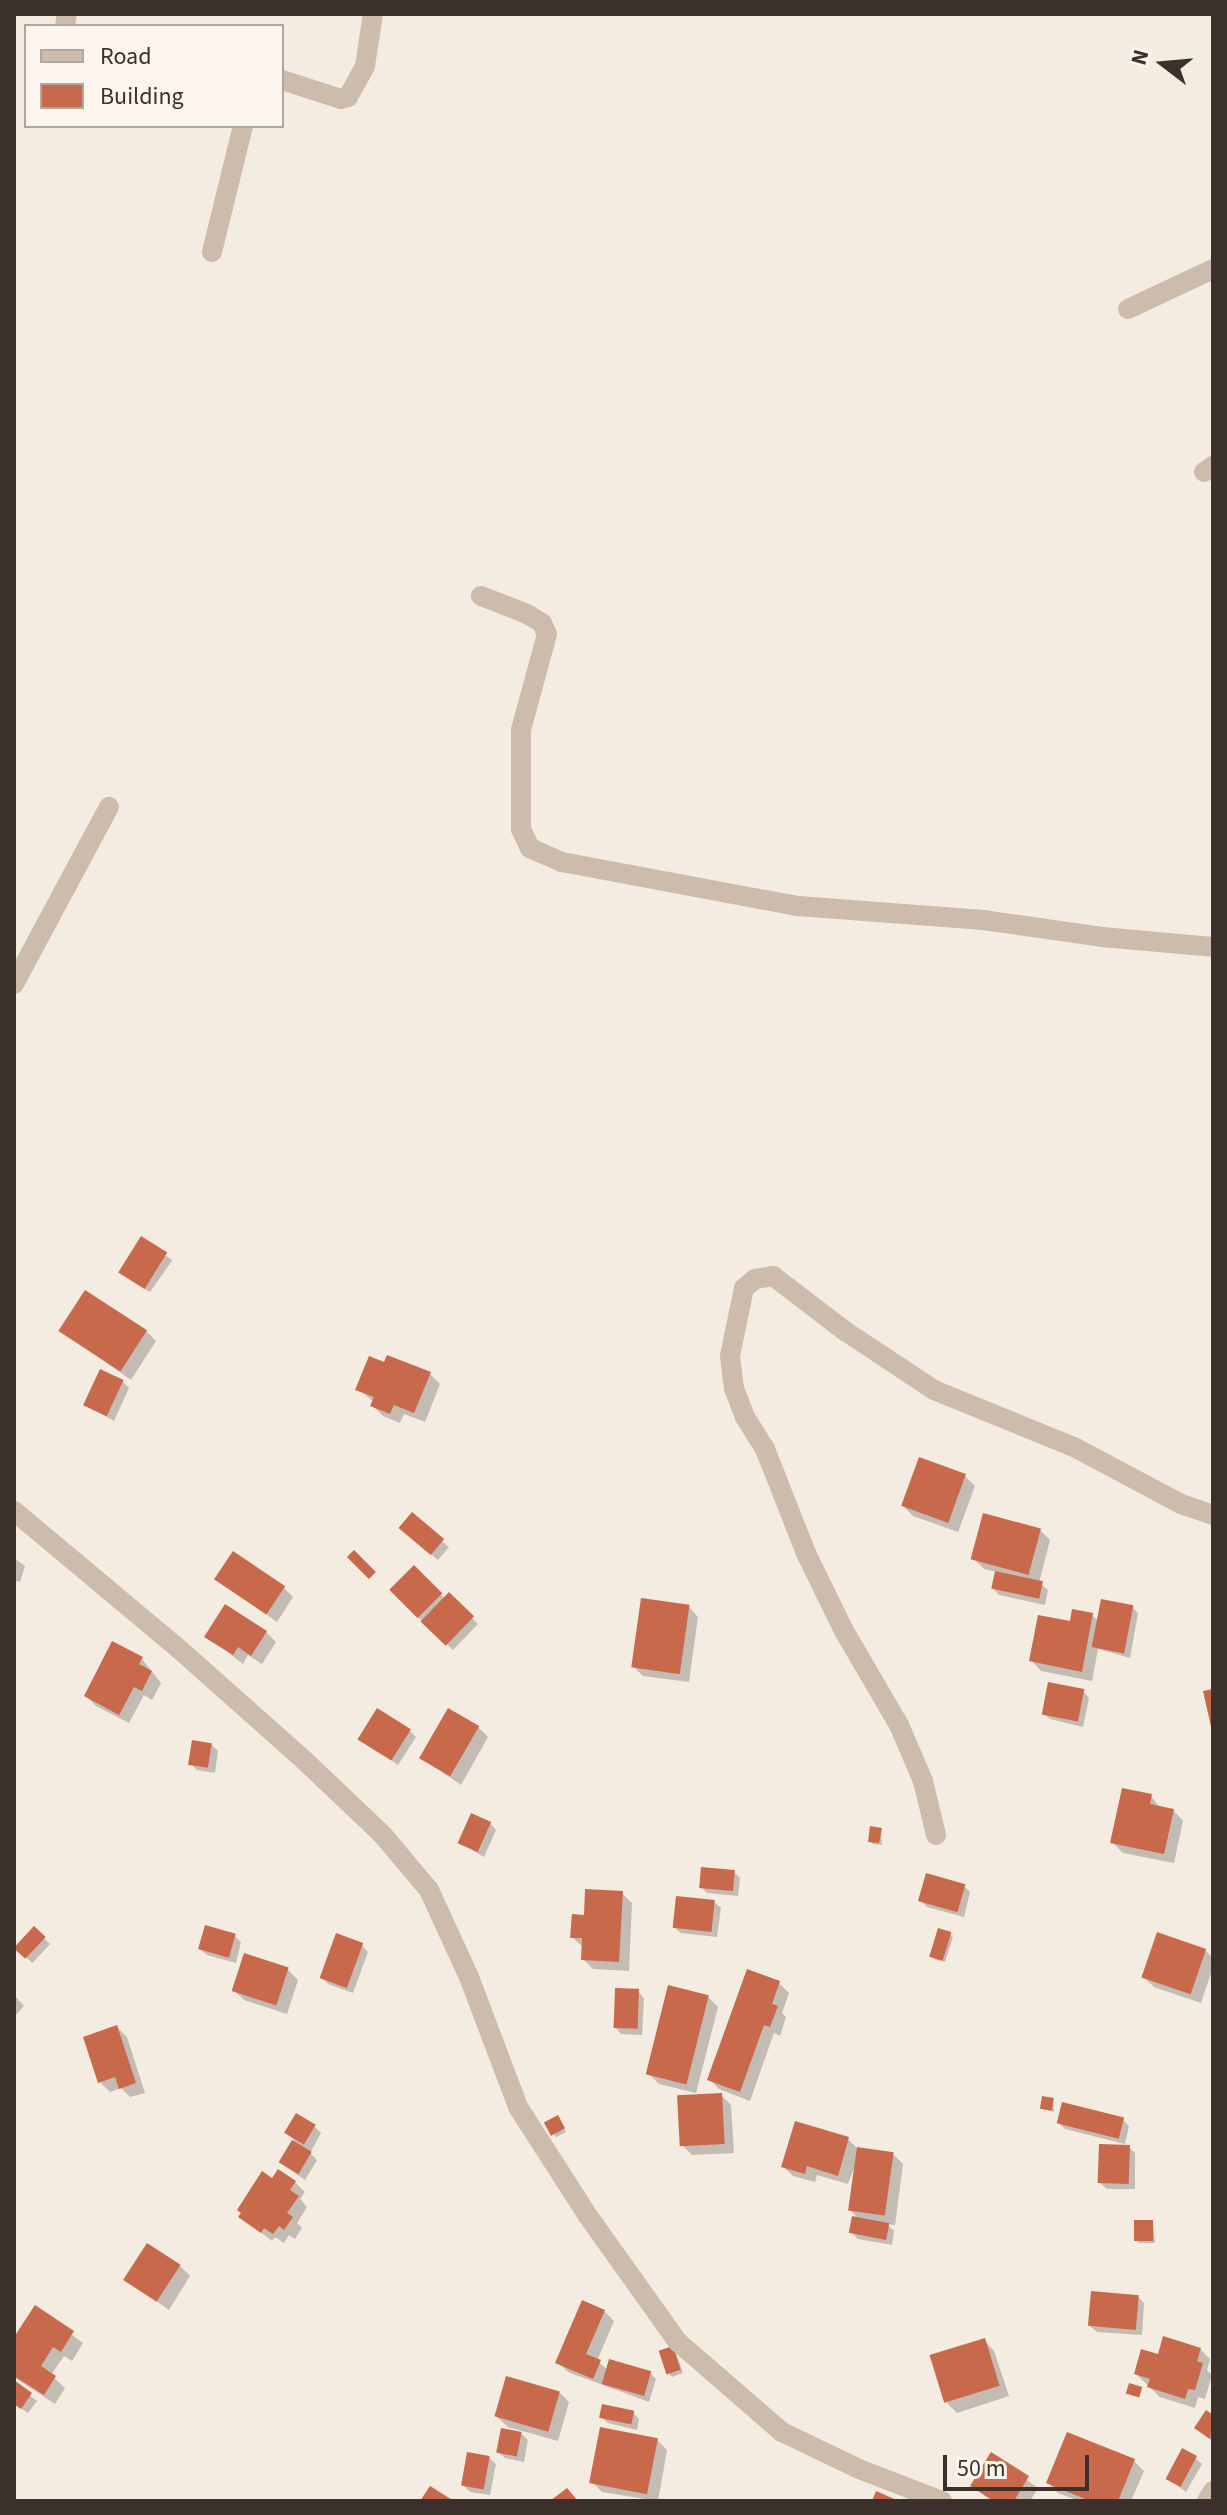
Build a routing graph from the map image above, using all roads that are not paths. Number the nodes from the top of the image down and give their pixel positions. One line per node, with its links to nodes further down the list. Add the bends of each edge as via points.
1 (373, 14): 2 (street, via 365,66 348,97)
2 (284, 81)
3 (243, 128): 4 (street)
4 (212, 252)
5 (1213, 269): 6 (street)
6 (1128, 309)
7 (481, 596): 9 (street, via 527,614 542,623 547,634 521,730 521,829 530,848 562,862 798,906 983,920)
8 (109, 807): 10 (street)
9 (1213, 947)
10 (14, 984)
11 (14, 1511): 15 (street, via 305,1761 382,1834 429,1890 518,2107 678,2342 782,2432)
12 (1213, 1515): 13 (street, via 1181,1504 1074,1447 934,1390 773,1276 755,1279 744,1288 730,1356 734,1389 844,1631 899,1725 923,1781)
13 (936, 1835)
14 (1213, 2491): 16 (street)
15 (942, 2501)
16 (1207, 2501)

